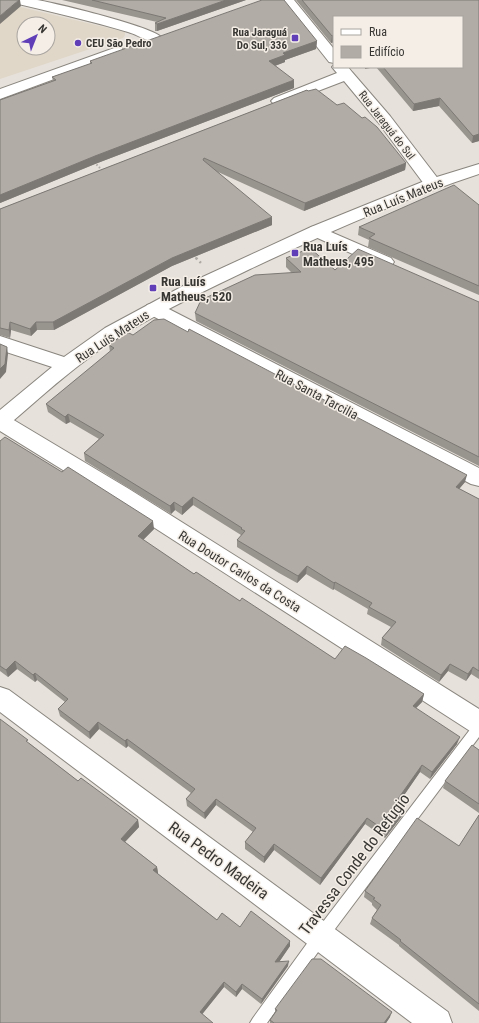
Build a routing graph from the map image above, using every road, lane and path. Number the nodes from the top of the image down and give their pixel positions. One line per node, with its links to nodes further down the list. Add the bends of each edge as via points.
1 (19, 0): 4 (street, via 136,29)
2 (287, 0): 5 (street)
3 (170, 33): 4 (street)
4 (155, 38): 7 (street)
5 (333, 58)
6 (344, 71): 8 (street); 12 (street, Rua Jaraguá do Sul)
7 (0, 94)
8 (265, 107)
9 (90, 159): 10 (path)
10 (105, 172)
11 (476, 172): 12 (street, Rua Luís Mateus)
12 (433, 184): 13 (street, Rua Luís Mateus)
13 (317, 231): 15 (street); 16 (street, Rua Luís Mateus)
14 (188, 251): 16 (path)
15 (401, 269)
16 (217, 278): 17 (street, Rua Luís Mateus)
17 (154, 309): 19 (street, Rua Luís Mateus); 21 (street, Rua Santa Tarcilia)
18 (0, 343): 19 (street)
19 (67, 365): 20 (street, Rua Luís Mateus)
20 (0, 421): 23 (street, Rua Doutor Carlos da Costa)
21 (479, 478)
22 (0, 698): 25 (street, Rua Pedro Madeira)
23 (479, 723)
24 (479, 727): 25 (lane, Travessa Conde do Refugio)
25 (321, 936): 26 (lane, Travessa Conde do Refugio); 27 (street, Rua Pedro Madeira)
26 (258, 1023)
27 (437, 1023)

